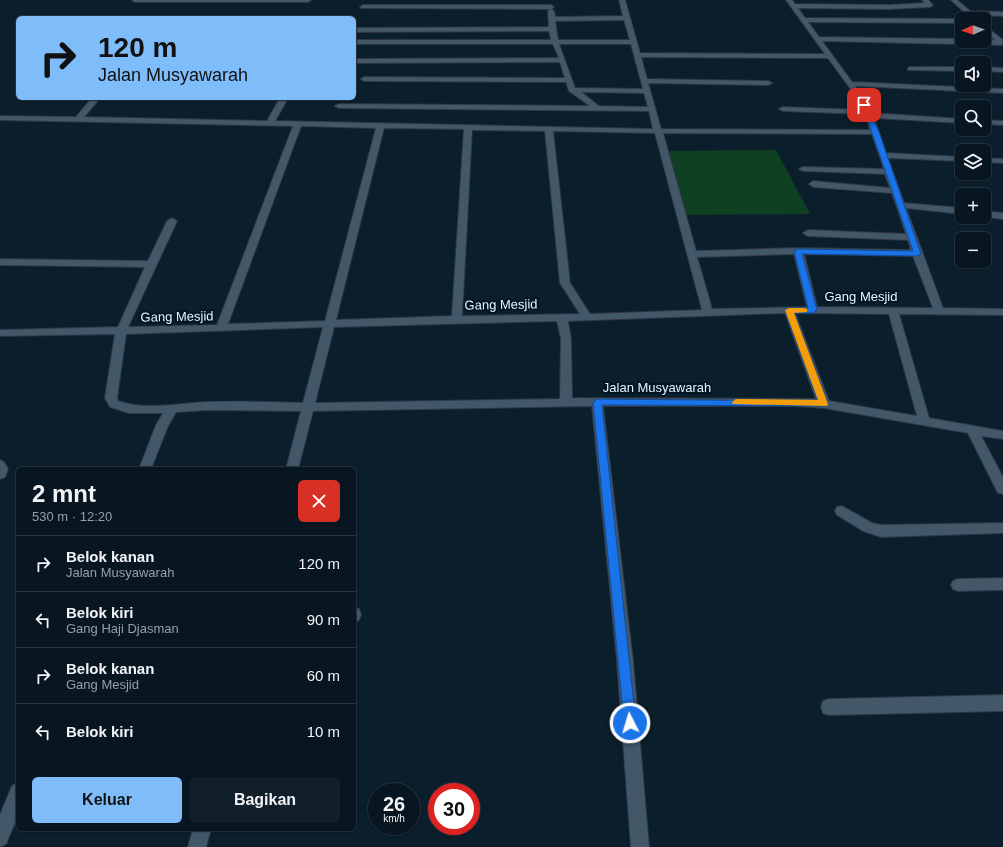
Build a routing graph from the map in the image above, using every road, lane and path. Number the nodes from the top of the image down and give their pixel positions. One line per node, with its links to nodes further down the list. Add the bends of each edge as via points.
1 (135, 0): 2 (street)
2 (308, 0)
3 (622, 0): 12 (street)
4 (925, 0): 7 (street, via 930,5)
5 (954, 0): 9 (street)
6 (550, 3): 8 (street); 13 (street)
7 (790, 3): 14 (street)
8 (363, 7)
9 (968, 12)
10 (991, 14): 11 (street)
11 (1003, 14)
12 (626, 18): 13 (street); 22 (street)
13 (552, 19): 16 (street)
14 (802, 20): 15 (street); 19 (street)
15 (955, 21)
16 (552, 29): 17 (street); 21 (street)
17 (356, 30)
18 (991, 33): 23 (street)
19 (817, 39): 23 (street); 25 (street)
20 (356, 42): 21 (street)
21 (555, 42): 22 (street); 26 (street)
22 (634, 42): 24 (street)
23 (1002, 42)
24 (637, 55): 25 (street); 34 (street)
25 (830, 56): 36 (street)
26 (563, 60): 27 (street); 33 (street)
27 (356, 61)
28 (910, 69): 29 (street)
29 (955, 69)
30 (991, 69): 31 (street)
31 (1003, 70)
32 (364, 79): 33 (street)
33 (569, 80): 39 (street)
34 (646, 81): 35 (street); 40 (street)
35 (768, 83)
36 (850, 84): 37 (street); 51 (street)
37 (955, 86)
38 (991, 89): 41 (street)
39 (573, 90): 40 (street); 45 (street)
40 (648, 91): 46 (street)
41 (1003, 91)
42 (94, 100): 48 (street)
43 (283, 100): 57 (street)
44 (339, 106): 45 (street)
45 (596, 107): 46 (street)
46 (652, 109): 63 (street)
47 (783, 109): 51 (street)
48 (85, 111): 49 (street); 54 (street)
49 (99, 111)
50 (137, 112): 52 (street)
51 (868, 113): 55 (street); 64 (street)
52 (207, 114)
53 (0, 118): 54 (street)
54 (79, 119): 57 (street, via 245,118)
55 (955, 120)
56 (991, 122): 59 (street)
57 (270, 123): 58 (street)
58 (298, 123): 60 (street); 95 (street)
59 (1003, 123)
60 (381, 125): 61 (street); 94 (street)
61 (468, 127): 62 (street); 93 (street)
62 (549, 128): 63 (street); 91 (street, via 566,283)
63 (658, 131): 64 (street); 81 (street)
64 (876, 132): 65 (street)
65 (883, 155): 66 (street); 70 (street)
66 (955, 159)
67 (991, 160): 68 (street)
68 (1003, 161)
69 (803, 169): 70 (street)
70 (888, 172): 72 (street)
71 (813, 184): 72 (street)
72 (895, 191): 73 (street)
73 (900, 205): 74 (street); 79 (street)
74 (955, 210)
75 (991, 215): 76 (street)
76 (1003, 216)
77 (172, 221): 84 (street, Jalan Musyawarah)
78 (808, 233): 79 (street)
79 (911, 236): 82 (street)
80 (798, 251): 81 (street); 82 (street); 86 (street)
81 (691, 254): 90 (street)
82 (917, 254): 88 (street)
83 (0, 262): 84 (street)
84 (151, 264): 96 (street, Jalan Musyawarah)
85 (789, 310): 86 (street, Gang Mesjid); 90 (street, Gang Mesjid); 100 (street)
86 (813, 310): 87 (street, Gang Mesjid)
87 (893, 310): 88 (street, Gang Mesjid); 103 (street)
88 (939, 310): 89 (street, Gang Mesjid)
89 (1003, 312)
90 (708, 313): 91 (street, Gang Mesjid)
91 (587, 317): 92 (street, Gang Mesjid)
92 (562, 318): 93 (street, Gang Mesjid); 98 (street, via 566,339)
93 (457, 319): 94 (street, Gang Mesjid)
94 (331, 325): 95 (street, Gang Mesjid); 101 (street)
95 (221, 328): 96 (street, Gang Mesjid)
96 (121, 331): 97 (street, Gang Mesjid); 102 (street, Jalan Musyawarah, via 111,398 114,404 129,409)
97 (0, 333)
98 (566, 402): 99 (street, Jalan Musyawarah); 101 (street, Jalan Musyawarah)
99 (597, 402): 100 (street, Jalan Musyawarah); 121 (street, via 625,661)
100 (824, 404): 103 (street, Jalan Musyawarah)
101 (308, 407): 102 (street, Jalan Musyawarah, via 208,406); 108 (street)
102 (172, 409): 107 (street)
103 (924, 421): 104 (street, Jalan Musyawarah)
104 (972, 430): 105 (street, Jalan Musyawarah); 110 (street)
105 (1003, 435)
106 (0, 465): 109 (street)
107 (145, 467)
108 (293, 467)
109 (0, 474)
110 (1003, 489)
111 (842, 511): 112 (street, via 868,527 881,531)
112 (1003, 528)
113 (1003, 584): 114 (street)
114 (958, 585)
115 (1003, 703): 116 (street)
116 (829, 707)
117 (16, 797): 119 (street)
118 (202, 831): 120 (street)
119 (0, 838)
120 (198, 847)
121 (640, 847)

